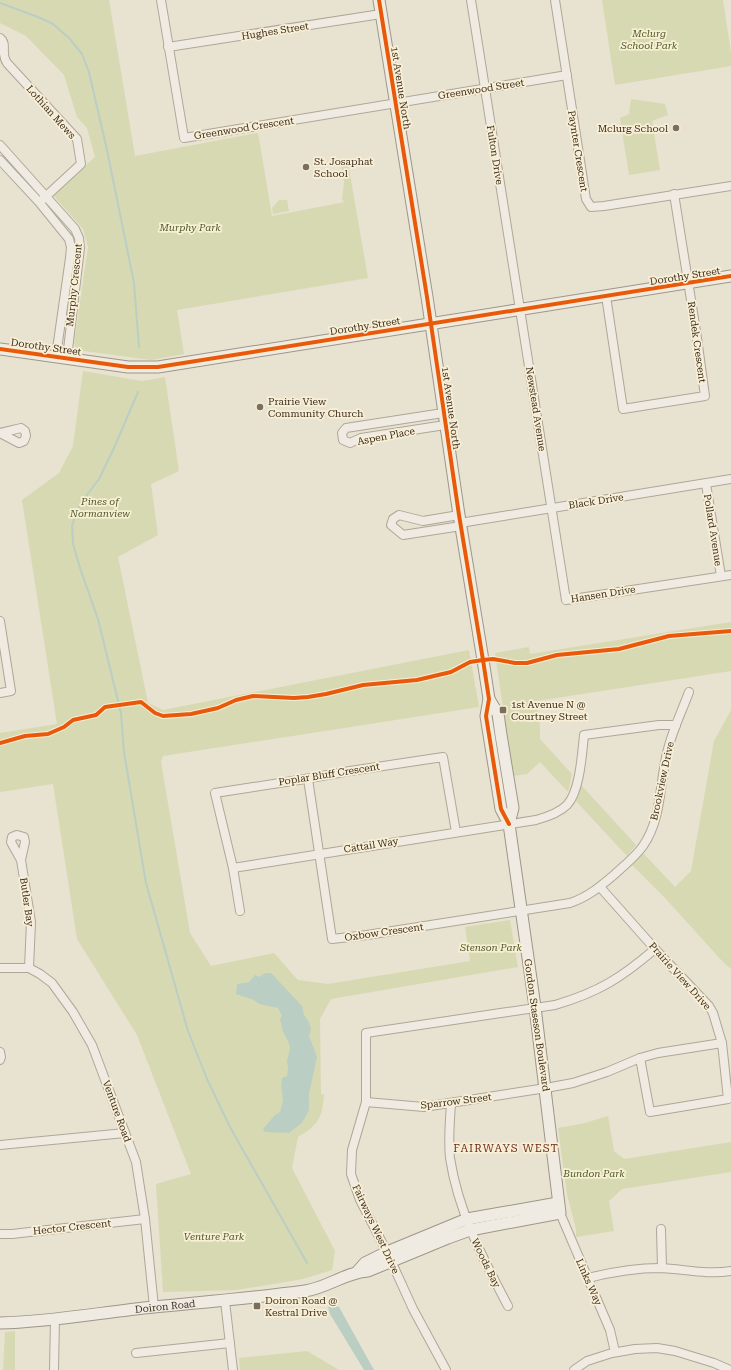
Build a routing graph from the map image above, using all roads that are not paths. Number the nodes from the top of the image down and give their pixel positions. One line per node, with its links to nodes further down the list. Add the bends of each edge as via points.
1 (161, 0): 7 (street, Greenwood Crescent)
2 (378, 0): 5 (street, 1st Avenue North)
3 (471, 0): 9 (street, Fulton Drive)
4 (555, 0): 8 (street, Paynter Crescent)
5 (381, 14): 7 (street, Hughes Street); 10 (street, 1st Avenue North)
6 (0, 38): 15 (street, Lothian Mews, via 5,44 3,55 7,63 77,139 81,164)
7 (168, 47): 10 (street, Greenwood Crescent, via 184,138)
8 (567, 75): 9 (street, Greenwood Street); 14 (street, Paynter Crescent, via 586,199 591,207)
9 (484, 89): 10 (street, Greenwood Street); 20 (street, Fulton Drive)
10 (395, 103): 21 (street, 1st Avenue North)
11 (0, 145): 15 (street, Murphy Crescent)
12 (0, 160): 16 (street, Murphy Crescent)
13 (731, 186): 14 (street, Paynter Crescent)
14 (674, 194): 18 (street)
15 (46, 196): 16 (street, Lothian Mews); 23 (street, Murphy Crescent, via 75,229 80,248)
16 (39, 202): 23 (street, Murphy Crescent, via 69,239 71,247)
17 (731, 276): 18 (street, Dorothy Street)
18 (688, 283): 19 (street, Dorothy Street); 19 (street, Rendek Crescent, via 704,396 623,409)
19 (606, 296): 20 (street, Dorothy Street)
20 (519, 310): 21 (street, Dorothy Street); 28 (street, Newstead Avenue)
21 (431, 324): 23 (street, Dorothy Street, via 158,367 128,367); 24 (street, 1st Avenue North)
22 (0, 349): 23 (street, Dorothy Street)
23 (62, 357)
24 (443, 413): 25 (street, 1st Avenue North); 25 (street, Aspen Place, via 346,428 342,432 343,440 350,443 362,438)
25 (445, 425): 29 (street, 1st Avenue North)
26 (731, 479): 27 (street, Black Drive)
27 (706, 484): 28 (street, Black Drive); 31 (street, Pollard Avenue)
28 (552, 508): 29 (street, Black Drive); 31 (street, Hansen Drive, via 566,600)
29 (460, 521): 29 (street, via 423,521 399,515 392,519 391,525 403,535); 35 (street, 1st Avenue North)
30 (731, 574): 31 (street, Hansen Drive)
31 (721, 576)
32 (0, 621): 34 (street, via 11,691)
33 (689, 692): 36 (street, Brookview Drive)
34 (0, 693)
35 (489, 699): 38 (street, Gordon Staseson Boulevard, via 486,716 501,810)
36 (676, 725): 38 (street, via 584,735 575,790 567,804 550,816); 43 (street, Brookview Drive, via 668,750 657,814 651,831 643,846)
37 (308, 779): 39 (street, Poplar Bluff Crescent, via 350,770 443,757); 40 (street); 42 (street, Poplar Bluff Crescent, via 215,793)
38 (509, 824): 39 (street, Cattail Way); 45 (street, Gordon Staseson Boulevard)
39 (456, 832): 40 (street, Cattail Way)
40 (320, 854): 42 (street, Cattail Way); 45 (street, Oxbow Crescent, via 332,939)
41 (21, 860): 48 (street, Butler Bay, via 31,922)
42 (233, 868): 44 (street)
43 (600, 887): 45 (street, Brookview Drive, via 584,898 570,903); 46 (street, Prairie View Drive)
44 (240, 911)
45 (521, 911): 49 (street, Gordon Staseson Boulevard)
46 (655, 949): 49 (street, via 630,970 592,993 555,1005); 50 (street, Prairie View Drive, via 714,1013)
47 (0, 968): 48 (street)
48 (29, 968): 57 (street, Venture Road, via 52,983 92,1045)
49 (536, 1007): 54 (street, Gordon Staseson Boulevard); 55 (street, Fairways West Drive, via 366,1033)
50 (722, 1043): 52 (street); 52 (street, Prairie View Drive, via 728,1099 650,1112)
51 (0, 1052): 53 (street)
52 (640, 1058): 54 (street, via 573,1083)
53 (0, 1060)
54 (546, 1088): 56 (street, Sparrow Street); 59 (street, Gordon Staseson Boulevard)
55 (366, 1102): 56 (street, Sparrow Street, via 424,1107); 65 (street, Fairways West Drive, via 352,1150 351,1174 360,1200)
56 (451, 1103): 61 (street, Woods Bay, via 450,1157)
57 (125, 1133): 58 (street); 60 (street, Venture Road, via 136,1162)
58 (0, 1145)
59 (559, 1208): 61 (street); 63 (street); 68 (street, Links Way)
60 (145, 1219): 64 (street, Hector Crescent); 71 (street, Venture Road)
61 (467, 1219): 63 (street, Woods Bay); 65 (street)
62 (661, 1229): 66 (street)
63 (470, 1230): 65 (street); 70 (street, Woods Bay)
64 (0, 1234)
65 (389, 1256): 69 (street, Doiron Road, via 368,1271 357,1272 329,1284 307,1290); 79 (street, Fairways West Drive, via 413,1309)
66 (662, 1268): 67 (street, via 710,1273); 68 (street, via 618,1271)
67 (731, 1271)
68 (588, 1278): 75 (street, Links Way, via 610,1330)
69 (225, 1301): 71 (street, Doiron Road); 74 (street)
70 (508, 1306)
71 (154, 1307): 72 (street, Doiron Road)
72 (55, 1319): 73 (street, Doiron Road); 77 (street)
73 (0, 1323)
74 (230, 1343): 76 (street); 78 (street)
75 (615, 1352): 80 (street, via 587,1361); 81 (street, via 657,1348 675,1351)
76 (136, 1353)
77 (54, 1370)
78 (233, 1370)
79 (446, 1370)
80 (574, 1370)
81 (730, 1370)

